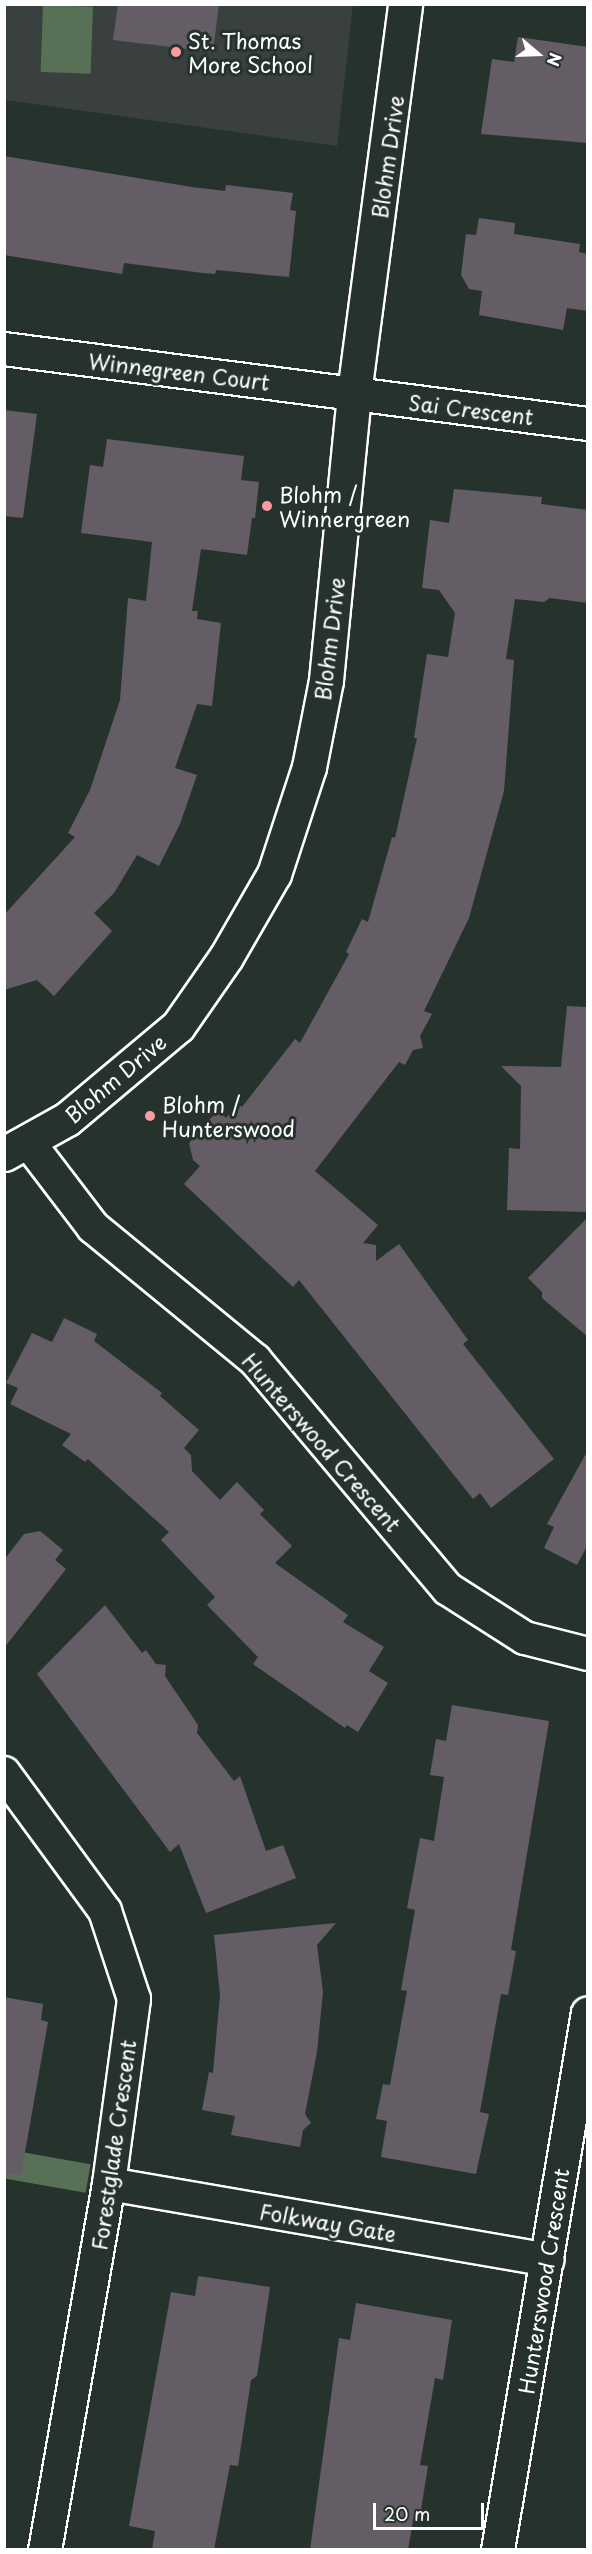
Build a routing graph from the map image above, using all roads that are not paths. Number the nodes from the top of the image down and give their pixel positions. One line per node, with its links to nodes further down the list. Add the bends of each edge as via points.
1 (405, 4): 3 (street, Blohm Drive)
2 (4, 349): 3 (street, Winnegreen Court)
3 (354, 393): 4 (street, Sai Crescent); 5 (street, Blohm Drive, via 326,680 309,767 274,874 226,957 178,1026 67,1119)
4 (588, 424)
5 (17, 1148): 6 (street, Hunterswood Crescent, via 93,1227 255,1360 448,1589 525,1638)
6 (588, 1654)
7 (4, 1773): 9 (street, Forestglade Crescent, via 105,1911 134,1999)
8 (588, 2013): 10 (street, Hunterswood Crescent)
9 (109, 2184): 10 (street, Folkway Gate); 11 (street, Forestglade Crescent)
10 (547, 2260): 12 (street, Hunterswood Crescent)
11 (45, 2550)
12 (498, 2550)

